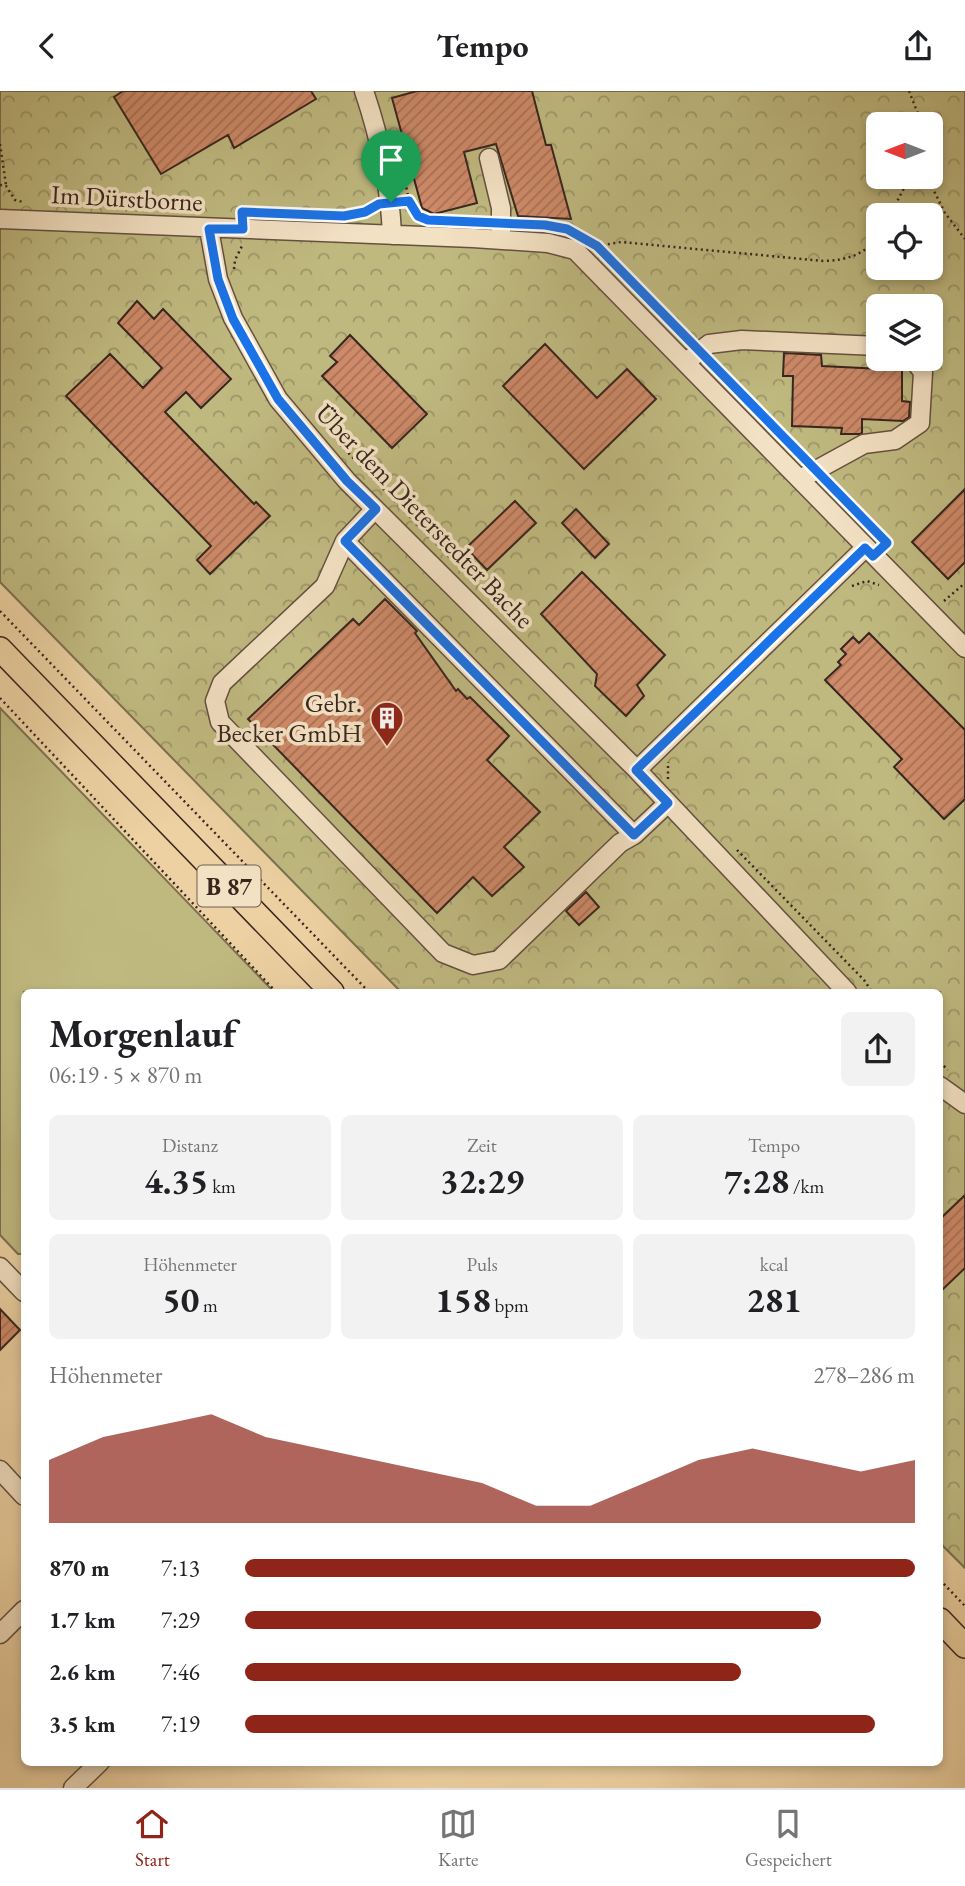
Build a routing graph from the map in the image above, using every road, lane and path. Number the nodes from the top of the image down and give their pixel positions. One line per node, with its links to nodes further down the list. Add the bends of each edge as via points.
1 (364, 91): 9 (street)
2 (909, 91): 3 (path)
3 (917, 112)
4 (0, 144): 7 (path)
5 (489, 158): 18 (street, via 502,208)
6 (0, 185): 7 (path)
7 (6, 186): 10 (path, via 15,200)
8 (934, 189): 17 (path)
9 (391, 202): 11 (path); 13 (path, via 409,201 418,216); 16 (street)
10 (30, 203)
11 (344, 216)
12 (0, 219): 14 (street, Im Dürstborne)
13 (428, 220)
14 (209, 229): 15 (street, Im Dürstborne); 28 (street, Über dem Dieterstedter Bache, via 218,279 233,319 278,399)
15 (243, 229): 16 (street, Im Dürstborne); 22 (path)
16 (392, 235): 18 (street, Im Dürstborne)
17 (965, 239)
18 (501, 240): 19 (street, Im Dürstborne)
19 (583, 245): 20 (path); 20 (path); 24 (street)
20 (597, 246): 21 (path, via 621,242 824,261); 24 (path)
21 (866, 250)
22 (234, 270)
23 (866, 345): 24 (street, via 742,340 709,344)
24 (693, 356): 27 (street); 27 (path)
25 (922, 371): 27 (street, via 920,423 895,440 864,444)
26 (335, 438): 32 (path)
27 (808, 475): 31 (street)
28 (376, 509): 29 (street); 43 (street, Über dem Dieterstedter Bache)
29 (345, 541): 46 (street); 46 (street, via 325,586 222,683 215,701 220,722 443,953 473,965 499,960 620,843)
30 (887, 543): 31 (street)
31 (869, 552): 33 (street); 42 (street, via 799,624)
32 (457, 565)
33 (891, 573): 35 (path, via 879,585 867,581); 36 (street)
34 (965, 583): 36 (path)
35 (852, 586)
36 (937, 607): 37 (path); 39 (street)
37 (950, 609)
38 (0, 611): 50 (path)
39 (965, 648)
40 (0, 649): 49 (main road, B 87)
41 (0, 698): 48 (path)
42 (657, 750): 43 (street); 44 (path, via 670,764)
43 (636, 770): 45 (street, Über dem Dieterstedter Bache)
44 (668, 783)
45 (668, 803): 46 (street); 51 (street, Über dem Dieterstedter Bache)
46 (634, 835)
47 (727, 846): 52 (path, via 740,851)
48 (273, 989)
49 (329, 989)
50 (366, 989)
51 (844, 989)
52 (870, 989)
53 (943, 1088): 54 (street)
54 (965, 1104)
55 (0, 1470): 56 (street)
56 (21, 1493)
57 (943, 1583): 58 (path)
58 (965, 1606)
59 (21, 1613): 61 (street)
60 (943, 1623): 62 (main road)
61 (0, 1634)
62 (965, 1646)
63 (96, 1766): 64 (street)
64 (73, 1788)

